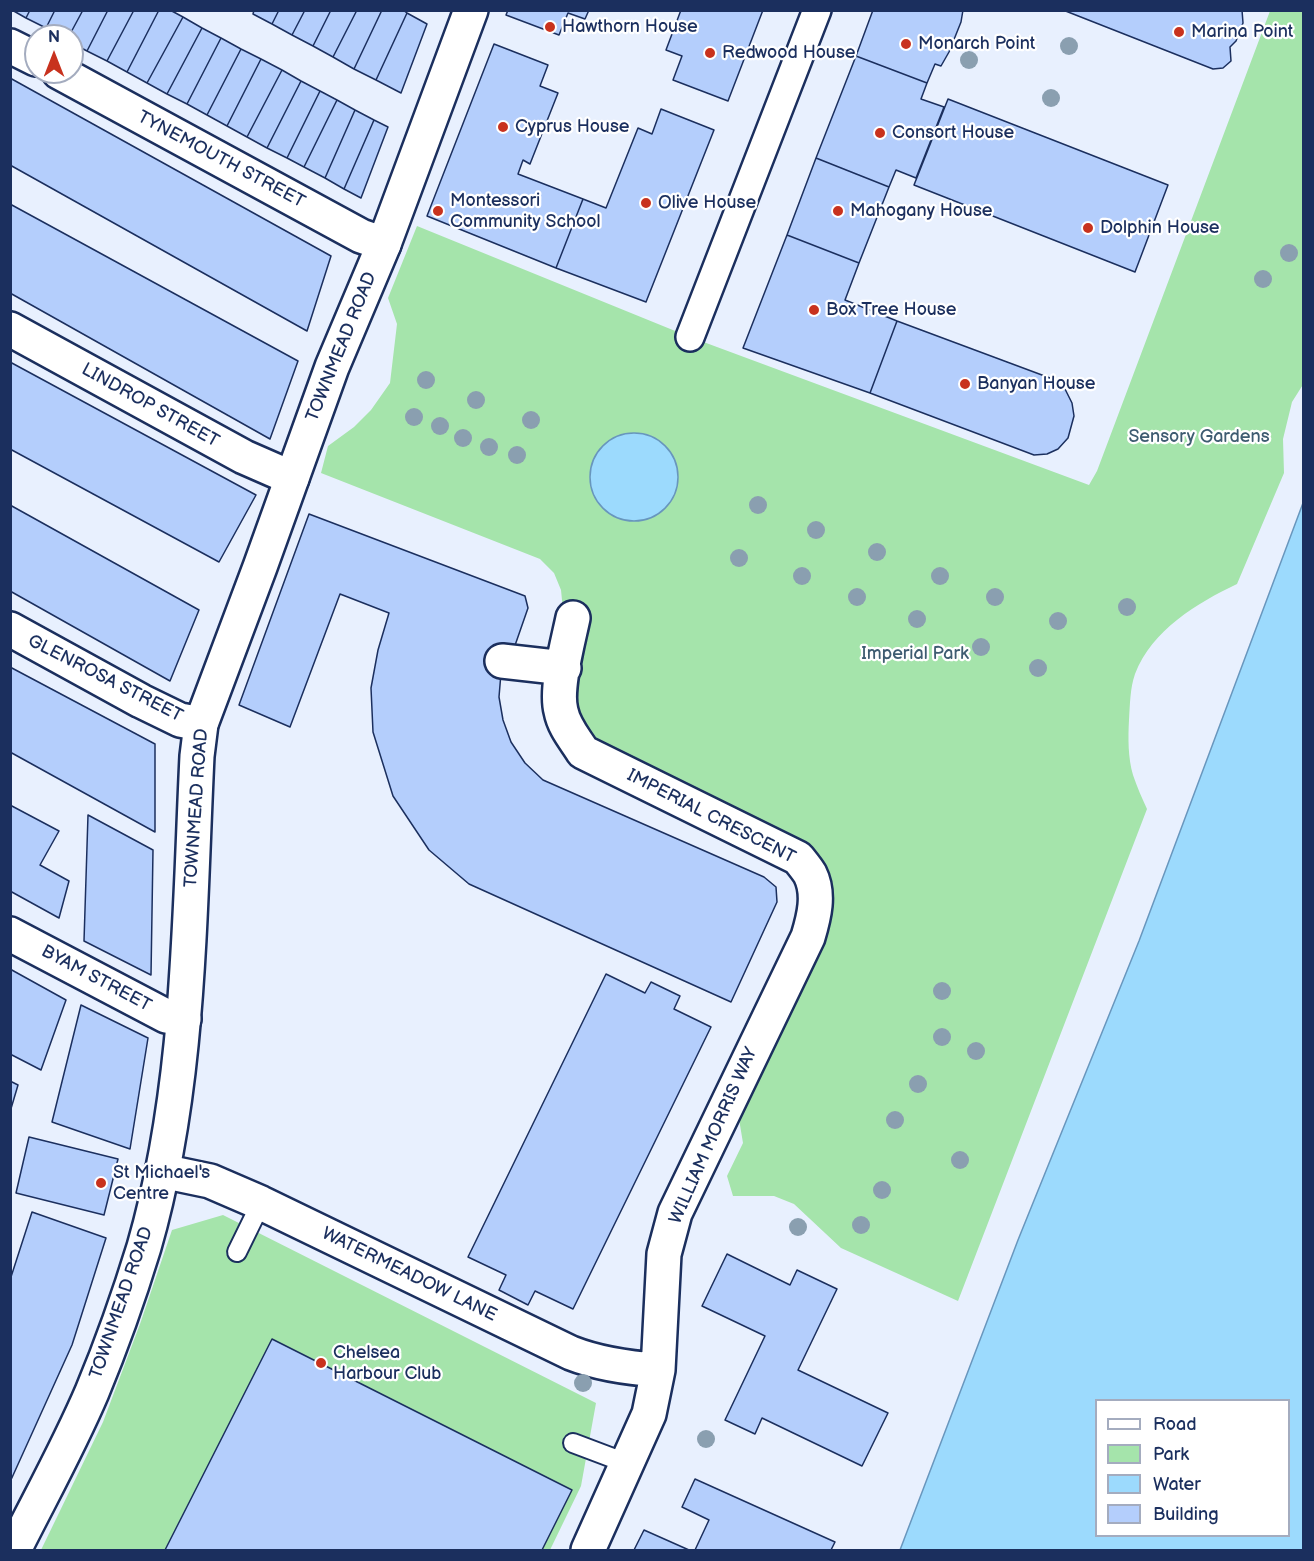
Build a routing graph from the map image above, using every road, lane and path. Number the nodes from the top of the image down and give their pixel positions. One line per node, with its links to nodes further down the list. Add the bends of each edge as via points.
1 (471, 10): 6 (street, TOWNMEAD ROAD)
2 (817, 10): 8 (street)
3 (10, 45): 4 (street)
4 (24, 53)
5 (81, 84): 6 (street, TYNEMOUTH STREET, via 353,232)
6 (384, 244): 9 (street, TOWNMEAD ROAD, via 332,367)
7 (10, 329): 9 (street, LINDROP STREET, via 244,457)
8 (690, 337)
9 (292, 478): 14 (street, TOWNMEAD ROAD)
10 (573, 618): 13 (street, IMPERIAL CRESCENT)
11 (10, 629): 14 (street, GLENROSA STREET, via 149,705 180,720)
12 (502, 661): 13 (street)
13 (564, 668): 17 (street, IMPERIAL CRESCENT, via 560,709 566,728 584,752 798,858 810,874 815,895 814,918)
14 (201, 724): 16 (street, TOWNMEAD ROAD)
15 (10, 934): 16 (street, BYAM STREET, via 166,1016)
16 (184, 1019): 18 (street, TOWNMEAD ROAD)
17 (762, 1030): 21 (street, WILLIAM MORRIS WAY, via 675,1212 664,1254)
18 (162, 1171): 19 (street, WATERMEADOW LANE, via 210,1180); 24 (street, TOWNMEAD ROAD, via 117,1329 68,1444)
19 (261, 1203): 20 (lane); 21 (street, WATERMEADOW LANE, via 571,1353 591,1361)
20 (237, 1252)
21 (658, 1370): 23 (street, WILLIAM MORRIS WAY, via 650,1414)
22 (573, 1443): 23 (lane)
23 (626, 1462): 25 (street, WILLIAM MORRIS WAY)
24 (14, 1551)
25 (588, 1551)

